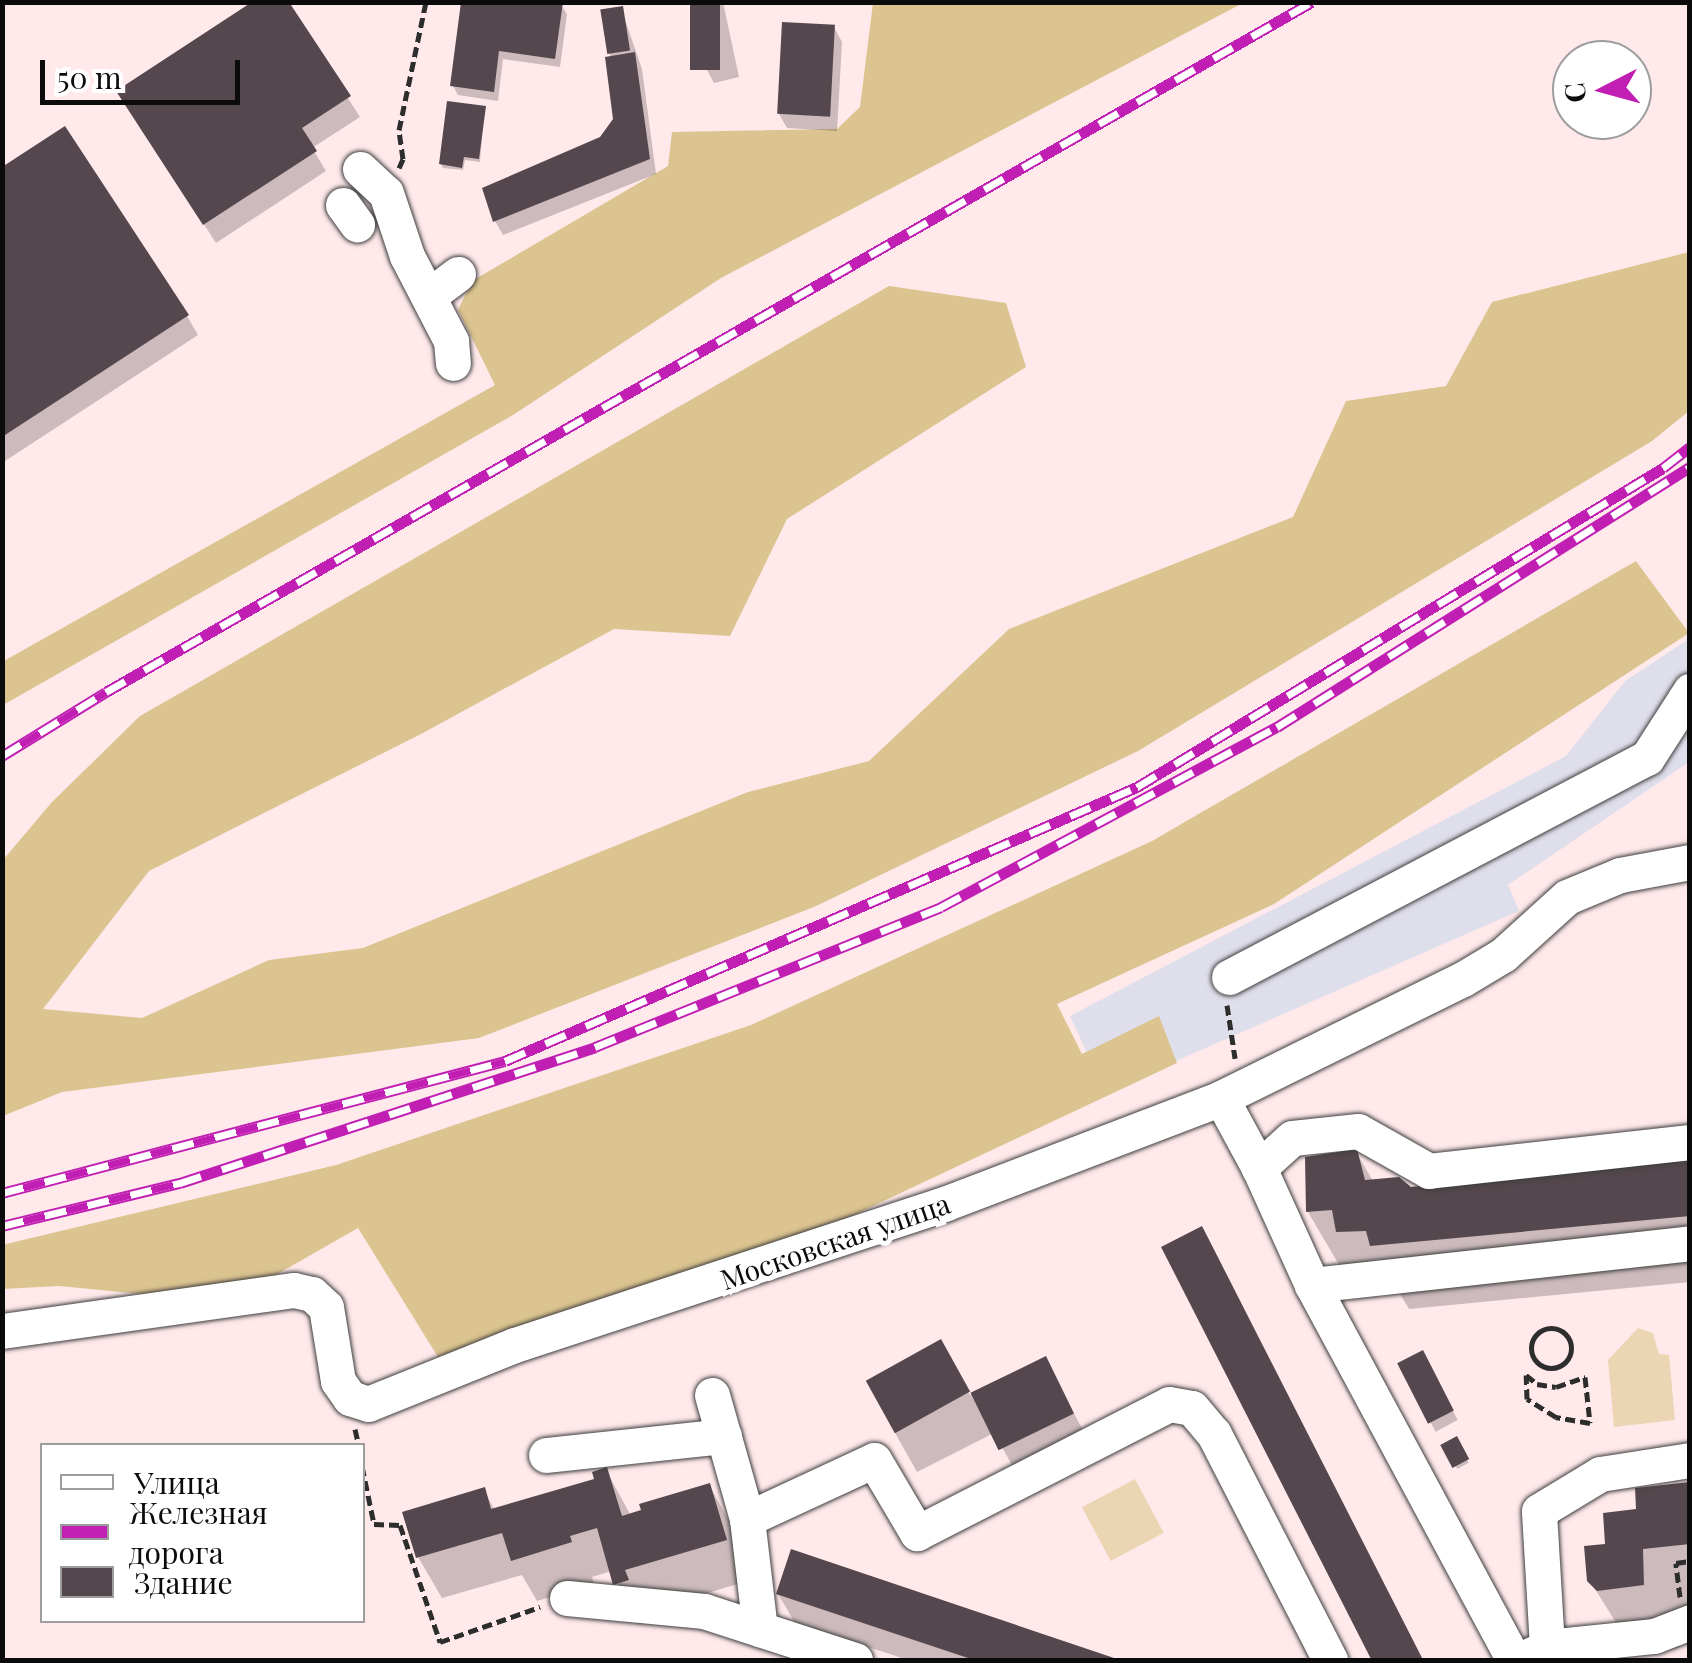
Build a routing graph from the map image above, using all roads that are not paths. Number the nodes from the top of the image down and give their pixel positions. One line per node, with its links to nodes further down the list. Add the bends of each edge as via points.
1 (360, 168): 2 (street, via 386,193 407,256 444,285)
2 (453, 364)
3 (1690, 691): 5 (street, via 1647,758)
4 (1690, 862): 6 (street, Московская улица, via 1620,875 1566,897 1503,955 1463,979)
5 (1229, 977)
6 (1231, 1093): 8 (street); 11 (street, Московская улица, via 944,1204 515,1345 368,1404 350,1398 338,1381 326,1308 312,1294 294,1290)
7 (1690, 1142): 8 (street, via 1428,1171 1358,1131 1292,1138)
8 (1259, 1168): 10 (street)
9 (1690, 1242): 10 (street)
10 (1312, 1285): 20 (street)
11 (2, 1331)
12 (712, 1396): 13 (street)
13 (724, 1436): 14 (street); 16 (street)
14 (546, 1455)
15 (1690, 1460): 20 (street, via 1600,1474 1539,1511)
16 (747, 1519): 19 (street); 22 (street, via 874,1460 917,1533 1169,1404 1192,1408 1214,1434)
17 (567, 1598): 19 (street, via 686,1608)
18 (1690, 1622): 20 (street, via 1654,1636)
19 (760, 1628): 21 (street)
20 (1527, 1656)
21 (855, 1660)
22 (1330, 1660)

